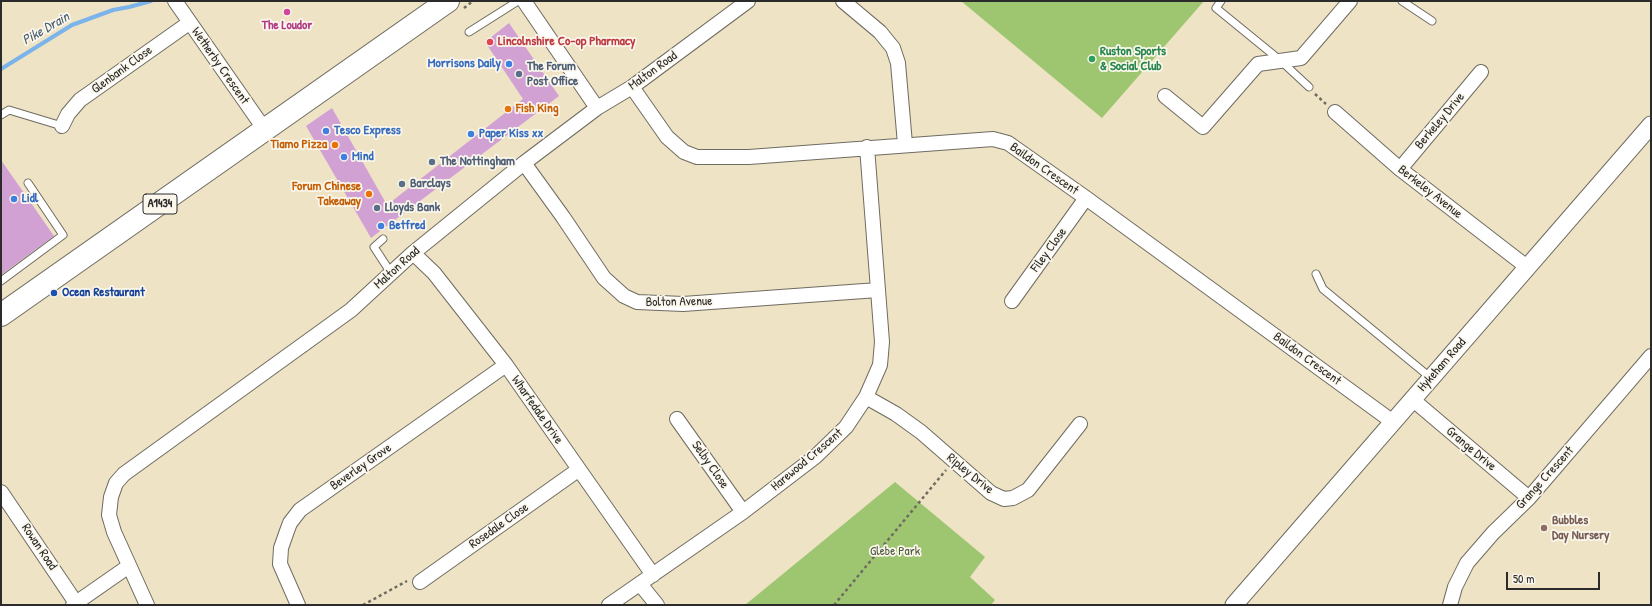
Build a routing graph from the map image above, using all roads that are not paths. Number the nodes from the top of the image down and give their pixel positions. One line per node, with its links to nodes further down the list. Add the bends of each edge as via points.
1 (175, 1): 10 (street, Wetherby Crescent)
2 (448, 1): 22 (main road, A1434)
3 (748, 1): 14 (street, Malton Road)
4 (843, 1): 23 (street, via 880,32 892,48 898,63)
5 (1221, 1): 12 (lane, via 1216,8)
6 (1350, 1): 12 (street, via 1301,58)
7 (1402, 1): 9 (lane)
8 (524, 2): 11 (lane); 17 (street)
9 (1432, 21)
10 (189, 22): 21 (street, Glenbank Close, via 80,100); 22 (street, Wetherby Crescent)
11 (469, 32)
12 (1281, 60): 15 (lane); 16 (street, via 1258,64 1203,127)
13 (1481, 72): 26 (street, Berkeley Drive)
14 (632, 87): 17 (street, Malton Road); 24 (street, Baildon Crescent, via 667,137 684,152 697,157 749,157)
15 (1309, 87)
16 (1165, 96)
17 (597, 108): 25 (street, Malton Road)
18 (1336, 112): 26 (street, Berkeley Avenue)
19 (1, 115): 21 (lane, via 9,110)
20 (1651, 125): 31 (street, Hykeham Road)
21 (62, 126)
22 (265, 130): 37 (main road, A1434)
23 (905, 144): 24 (street, Baildon Crescent); 28 (street, Baildon Crescent, via 993,139 1008,143)
24 (867, 147): 35 (street, Harewood Crescent)
25 (524, 163): 30 (street, Malton Road); 35 (street, Bolton Avenue, via 604,278 624,296 637,302 683,304)
26 (1400, 169): 31 (street, Berkeley Avenue)
27 (28, 183): 34 (lane, via 63,235)
28 (1086, 198): 36 (street, Filey Close); 44 (street, Baildon Crescent)
29 (383, 240): 32 (lane, via 374,247)
30 (413, 253): 32 (street, Malton Road); 39 (street, Wharfedale Drive, via 434,273)
31 (1527, 267): 40 (street, Hykeham Road)
32 (391, 273): 50 (street, Malton Road, via 351,310 124,474 116,483 109,515)
33 (1316, 274): 40 (lane, via 1323,289)
34 (1, 281)
35 (878, 290): 41 (street, Harewood Crescent, via 882,342 880,366)
36 (1012, 301)
37 (1, 315)
38 (1651, 356): 48 (street, Grange Crescent)
39 (506, 365): 46 (street, Wharfedale Drive); 56 (street, Beverley Grove, via 300,510 287,531 281,548 280,564)
40 (1431, 378): 42 (street, Hykeham Road)
41 (866, 397): 45 (street, Ripley Drive, via 921,432 991,493 1004,499 1014,498 1028,490); 49 (street, Harewood Crescent, via 846,427 815,457)
42 (1412, 400): 44 (street, Hykeham Road); 48 (street, Grange Drive)
43 (677, 419): 49 (street, Selby Close)
44 (1393, 422): 59 (street, Hykeham Road)
45 (1080, 424)
46 (578, 470): 51 (street, Wharfedale Drive); 52 (street, Rosedale Close)
47 (1, 492): 54 (street, Rowan Road)
48 (1529, 498): 60 (street, Grange Crescent, via 1467,563 1455,587)
49 (743, 512): 51 (street, Harewood Crescent)
50 (129, 566): 54 (street); 55 (street, Malton Road)
51 (653, 575): 53 (street, Harewood Crescent)
52 (420, 582)
53 (640, 584): 57 (street, Harewood Crescent); 58 (street)
54 (75, 604)
55 (147, 605)
56 (298, 605)
57 (609, 605)
58 (657, 605)
59 (1234, 605)
60 (1450, 605)

